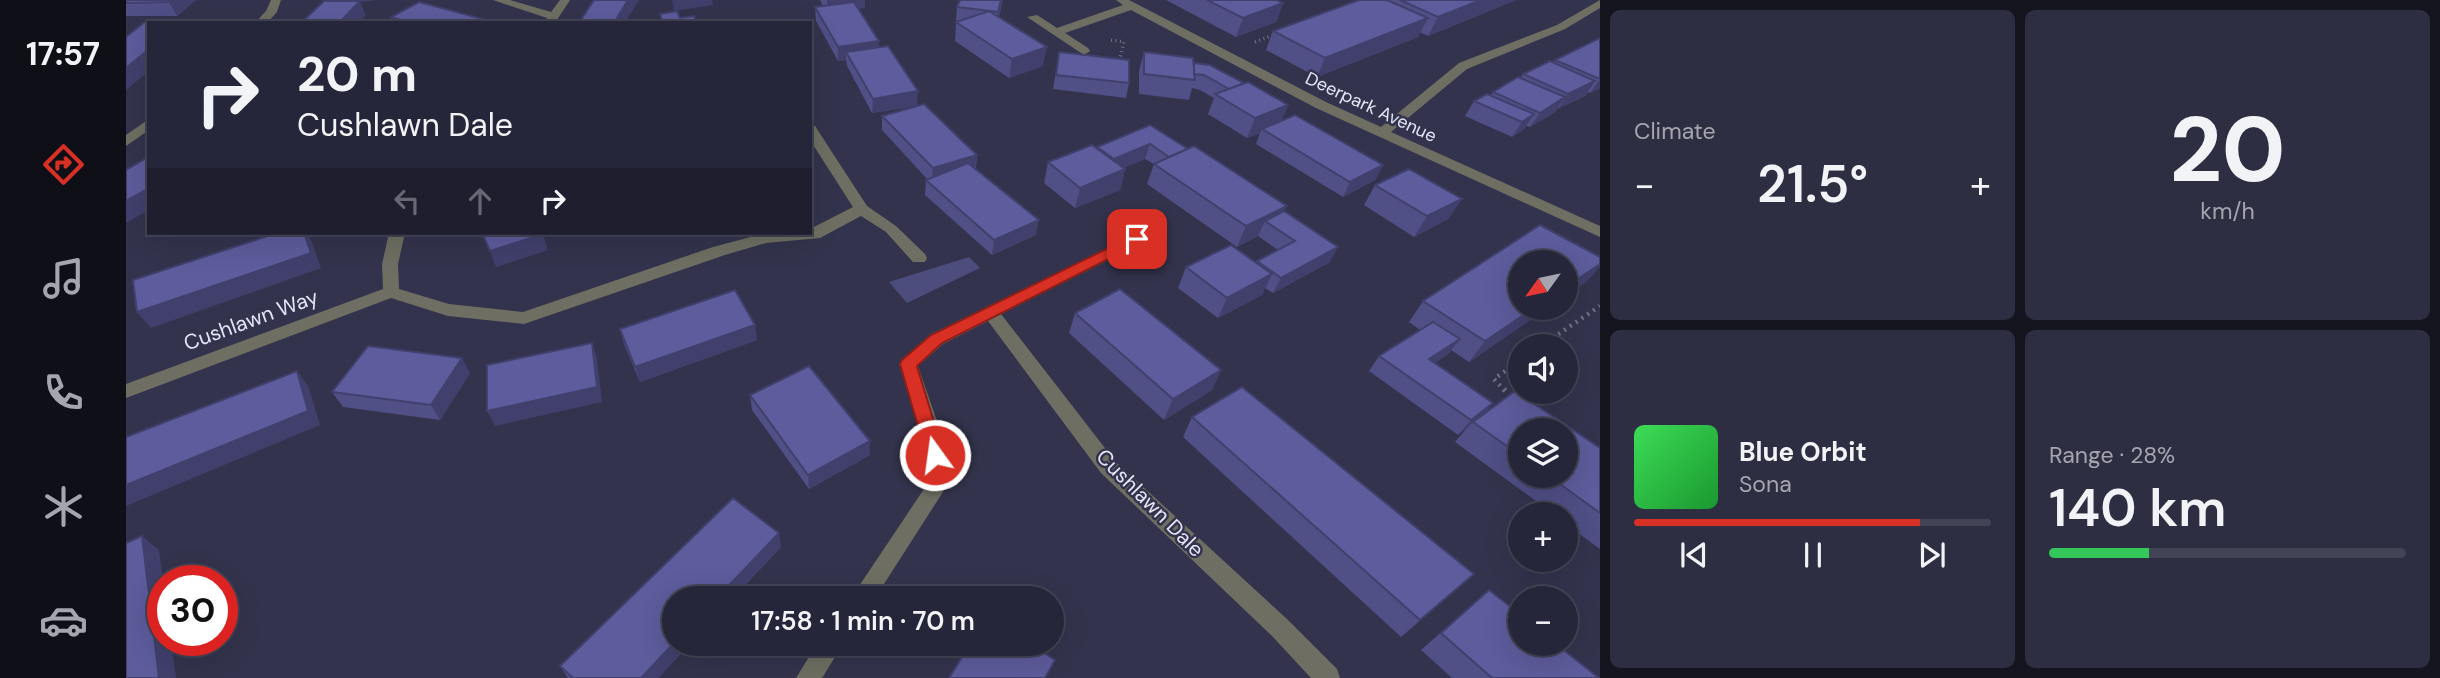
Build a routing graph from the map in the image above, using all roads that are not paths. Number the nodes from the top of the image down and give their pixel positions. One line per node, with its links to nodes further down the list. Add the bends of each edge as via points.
1 (276, 0): 8 (street)
2 (498, 0): 7 (street)
3 (565, 0): 7 (street)
4 (1126, 3): 9 (street, Deerpark Avenue); 13 (street, Deerpark Avenue, via 1321,105)
5 (1600, 3): 13 (street, via 1561,27 1463,66)
6 (1034, 18): 9 (street)
7 (551, 20)
8 (262, 21)
9 (1056, 32): 10 (street)
10 (1084, 51)
11 (147, 125): 14 (street)
12 (812, 132): 15 (street)
13 (1383, 132): 16 (street, Deerpark Avenue)
14 (126, 142)
15 (862, 209): 17 (street); 21 (street, via 891,229)
16 (1600, 232)
17 (812, 234)
18 (397, 235): 22 (street, via 390,264)
19 (803, 235): 22 (street, via 766,238 719,251 524,318 448,310)
20 (1137, 239): 23 (street)
21 (919, 258)
22 (391, 292): 24 (street, Cushlawn Way)
23 (990, 312): 25 (street, via 937,339 908,364 930,430 940,481); 28 (street, Cushlawn Dale, via 1108,467)
24 (126, 391)
25 (870, 586)
26 (823, 656): 27 (street)
27 (808, 678)
28 (1328, 678)

